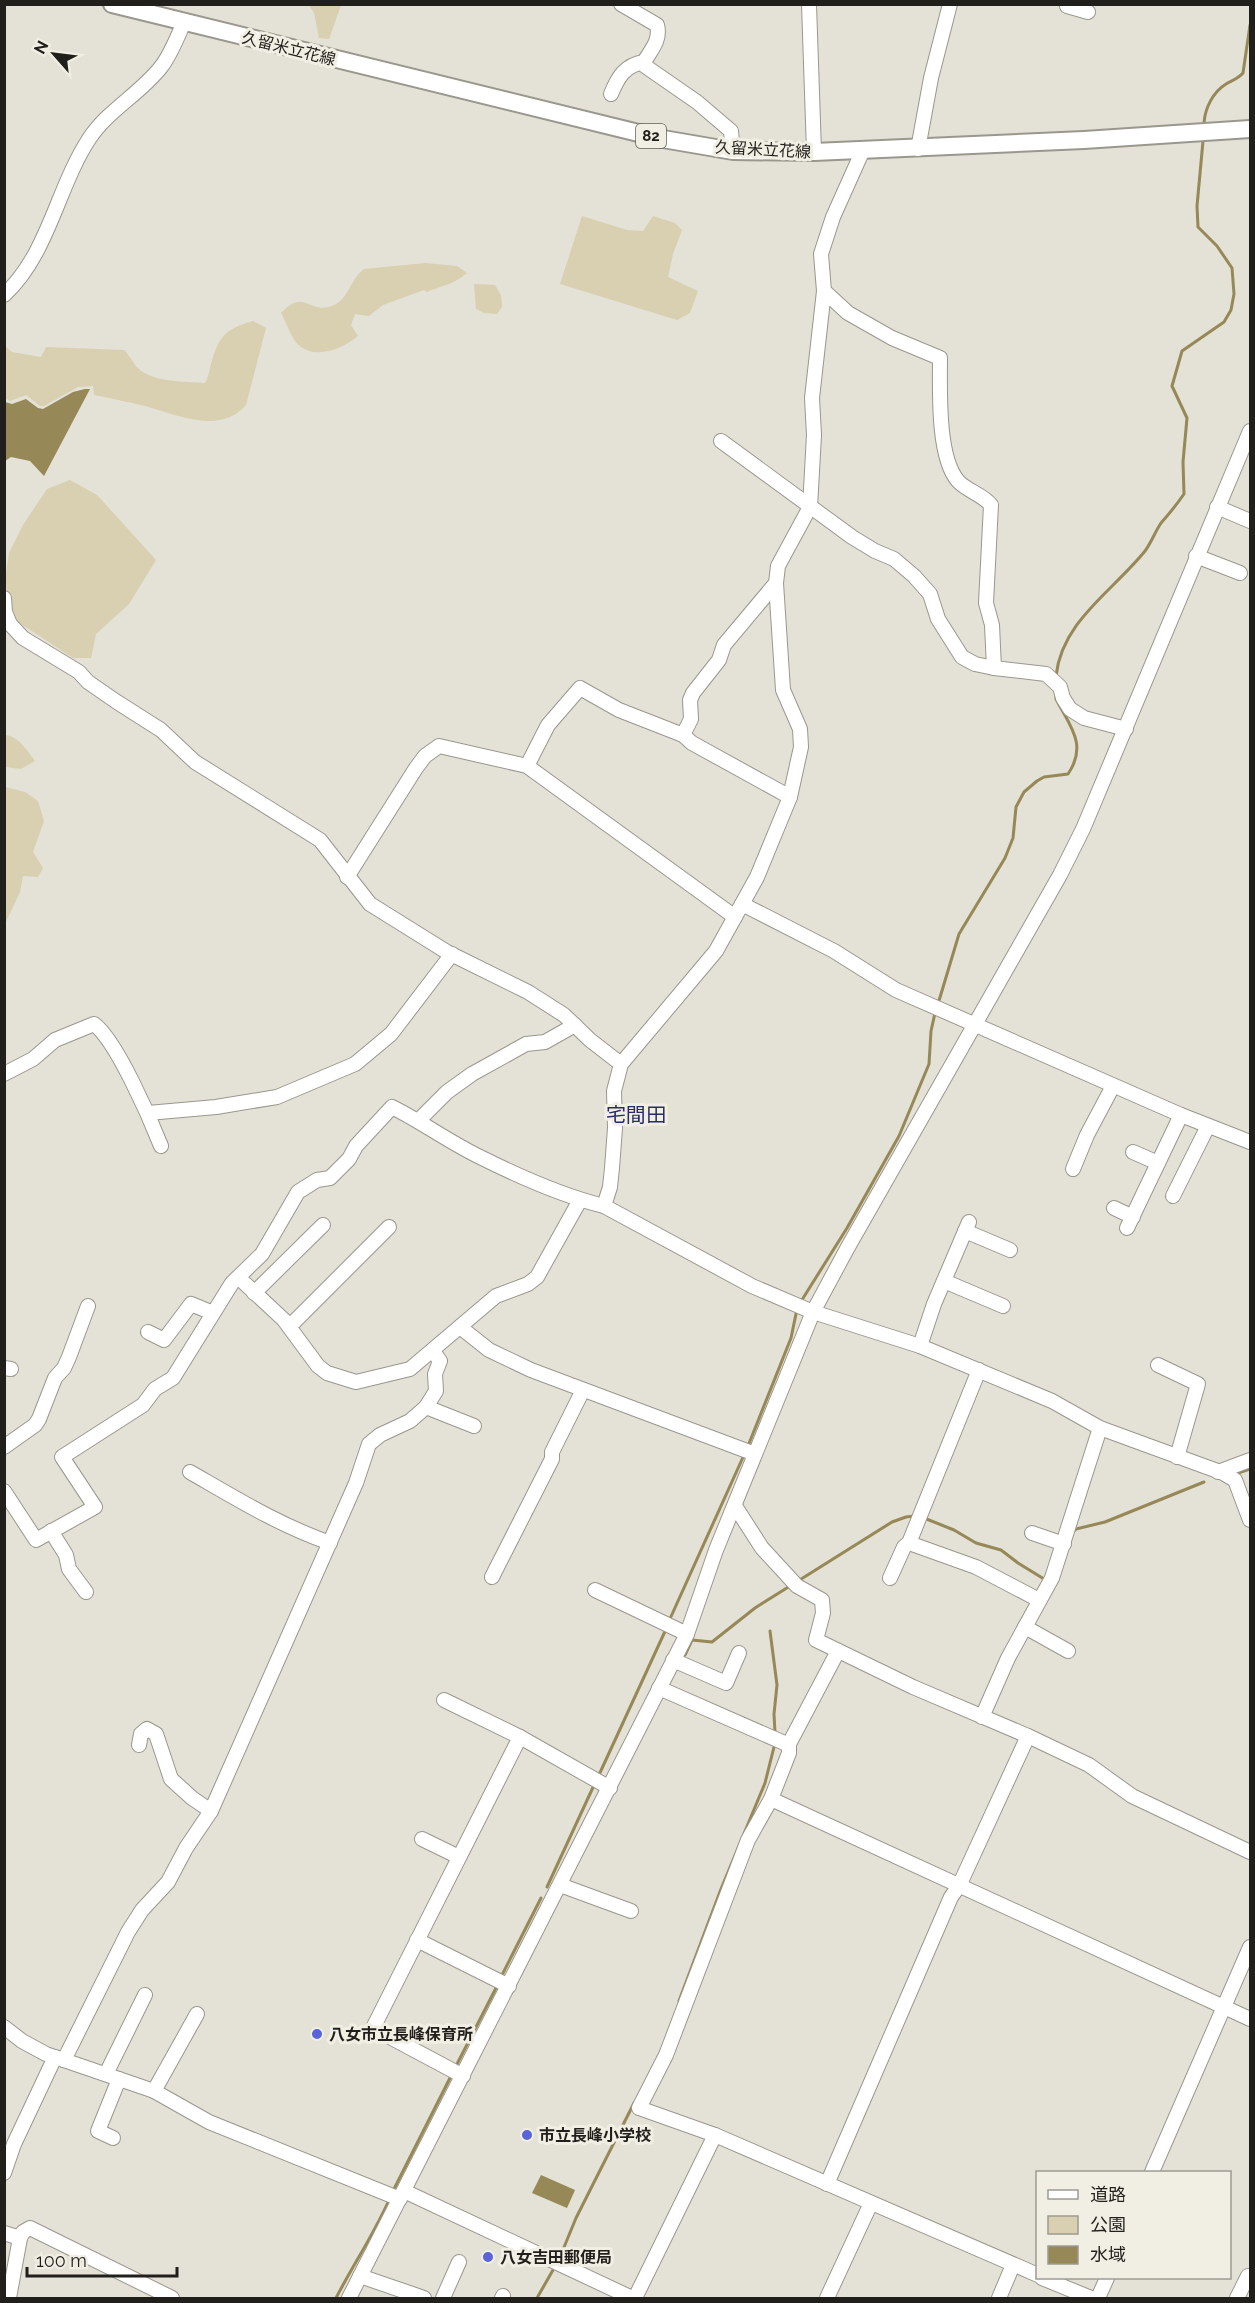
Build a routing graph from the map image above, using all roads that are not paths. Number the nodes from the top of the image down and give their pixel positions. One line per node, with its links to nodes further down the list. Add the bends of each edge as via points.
1 (112, 4): 5 (main road, 久留米立花線 / 82)
2 (621, 4): 7 (street, via 657,25 657,42)
3 (809, 4): 13 (street)
4 (950, 4): 10 (street)
5 (147, 9): 6 (main road, 久留米立花線 / 82)
6 (184, 22): 12 (main road, 久留米立花線 / 82, via 652,136); 15 (street, via 160,68 106,117 89,138 30,264)
7 (644, 62): 8 (street, via 632,64 622,73); 12 (street, via 731,131)
8 (610, 94)
9 (1251, 129): 10 (main road, 久留米立花線 / 82)
10 (918, 149): 11 (main road, 久留米立花線 / 82)
11 (863, 150): 13 (main road, 久留米立花線 / 82); 14 (street, via 829,214 821,254)
12 (733, 151): 13 (main road, 久留米立花線 / 82)
13 (814, 152)
14 (824, 291): 18 (street, via 812,398 816,489); 25 (street, via 848,313 892,338 940,358 940,418 949,466 959,483 992,505 986,603 992,625)
15 (4, 295)
16 (1251, 431): 19 (street)
17 (721, 441): 18 (street)
18 (810, 507): 23 (street, via 778,566); 25 (street, via 875,551 894,559 914,576 930,594 938,619 963,657)
19 (1218, 507): 20 (street); 21 (street)
20 (1251, 521)
21 (1196, 556): 22 (street); 26 (street)
22 (1240, 573)
23 (776, 583): 27 (street, via 724,645 716,666 693,693 691,719); 29 (street, via 783,690 800,729 801,747)
24 (4, 598): 30 (street, via 8,618 23,638 161,730 195,762 320,840)
25 (994, 668): 26 (street, via 1046,674 1060,687 1070,709 1084,718)
26 (1126, 729): 34 (street, via 1060,875)
27 (684, 735): 28 (street, via 619,710 580,688 548,725); 29 (street)
28 (528, 766): 30 (street, via 439,746 416,768); 32 (street)
29 (790, 797): 31 (street)
30 (348, 877): 33 (street, via 370,904)
31 (742, 904): 32 (street); 34 (street, via 834,951 896,990)
32 (735, 917): 36 (street, via 716,951)
33 (452, 954): 35 (street, via 528,992); 39 (street, via 391,1034 355,1064 277,1097)
34 (976, 1023): 38 (street); 60 (street)
35 (575, 1025): 36 (street); 41 (street, via 545,1042 526,1044 472,1074)
36 (621, 1064): 50 (street, via 614,1091 612,1168)
37 (4, 1074): 39 (street, via 33,1059 55,1040 94,1024 106,1036)
38 (1113, 1086): 40 (street); 47 (street)
39 (148, 1113): 44 (street)
40 (1181, 1115): 42 (street); 46 (street)
41 (419, 1120): 49 (street, via 479,1157); 55 (street, via 392,1107 330,1178 317,1180 298,1192 262,1254)
42 (1208, 1126): 43 (street); 48 (street)
43 (1251, 1142)
44 (161, 1146)
45 (1132, 1152): 46 (street)
46 (1158, 1163): 51 (street, via 1130,1223)
47 (1073, 1169)
48 (1173, 1196)
49 (580, 1200): 50 (street); 63 (street, via 537,1277 495,1296)
50 (604, 1206): 60 (street, via 752,1286)
51 (1114, 1208)
52 (323, 1225): 57 (street)
53 (389, 1227): 62 (street)
54 (1005, 1244): 56 (street, via 967,1227)
55 (239, 1278): 57 (street); 61 (street)
56 (944, 1281): 59 (street); 65 (street)
57 (254, 1293): 66 (street, via 284,1320 327,1373 356,1382 367,1380 410,1369)
58 (88, 1306): 73 (street, via 69,1358 39,1419)
59 (1003, 1306)
60 (803, 1308): 65 (street); 74 (street)
61 (213, 1313): 64 (street, via 191,1304 164,1340); 82 (street, via 173,1378 155,1389 143,1405 62,1457 94,1507)
62 (294, 1322)
63 (460, 1327): 66 (street); 69 (street, via 489,1350)
64 (148, 1332)
65 (920, 1346): 68 (street)
66 (433, 1351): 70 (street, via 440,1361 435,1374 436,1391)
67 (1158, 1365): 75 (street, via 1198,1384)
68 (979, 1370): 72 (street, via 1052,1401); 85 (street)
69 (583, 1389): 74 (street); 87 (street)
70 (426, 1407): 71 (street); 84 (street, via 410,1421 369,1444 357,1484)
71 (474, 1426)
72 (1100, 1428): 75 (street); 86 (street)
73 (4, 1447)
74 (755, 1454): 80 (street)
75 (1177, 1457): 77 (street)
76 (1251, 1460): 77 (street)
77 (1218, 1472): 81 (street, via 1234,1479)
78 (190, 1473): 84 (street, via 284,1526)
79 (4, 1491): 82 (street, via 36,1540)
80 (735, 1506): 93 (street); 95 (street, via 762,1548 797,1586 822,1600 816,1640)
81 (1251, 1520)
82 (51, 1531): 90 (street, via 66,1555 69,1569)
83 (1032, 1533): 86 (street)
84 (330, 1543): 107 (street)
85 (909, 1543): 88 (street); 91 (street, via 976,1567)
86 (1064, 1544): 91 (street)
87 (492, 1577)
88 (890, 1578)
89 (595, 1590): 93 (street)
90 (86, 1592)
91 (1040, 1600): 92 (street)
92 (1025, 1627): 94 (street); 100 (street)
93 (687, 1634): 97 (street)
94 (1068, 1650)
95 (838, 1651): 100 (street); 104 (street)
96 (739, 1653): 97 (street, via 726,1683)
97 (673, 1660): 98 (street)
98 (659, 1688): 104 (street); 105 (street)
99 (444, 1700): 102 (street)
100 (982, 1717): 101 (street)
101 (1028, 1736): 109 (street, via 1089,1765 1132,1796); 112 (street)
102 (520, 1737): 105 (street); 110 (street)
103 (139, 1745): 107 (street, via 141,1734 147,1729 156,1734 171,1779)
104 (789, 1745): 106 (street)
105 (610, 1788): 111 (street)
106 (771, 1798): 112 (street); 126 (street, via 748,1840 666,2055 639,2108)
107 (212, 1811): 122 (street, via 168,1882 128,1932)
108 (422, 1839): 110 (street)
109 (1251, 1851)
110 (459, 1857): 114 (street)
111 (560, 1885): 113 (street); 116 (street)
112 (959, 1886): 118 (street); 131 (street)
113 (632, 1911)
114 (417, 1940): 116 (street); 123 (street, via 373,2028)
115 (1251, 1947): 118 (street)
116 (509, 1986): 123 (street)
117 (145, 1995): 124 (street)
118 (1223, 2006): 120 (street); 129 (street)
119 (197, 2014): 125 (street)
120 (1251, 2019)
121 (4, 2027): 122 (street, via 22,2041)
122 (60, 2058): 124 (street); 128 (street)
123 (463, 2076): 132 (street)
124 (112, 2077): 125 (street); 127 (street, via 98,2131)
125 (154, 2091): 132 (street, via 209,2122)
126 (715, 2135): 131 (street); 148 (street)
127 (113, 2138)
128 (9, 2144): 130 (street)
129 (1152, 2171)
130 (4, 2174)
131 (827, 2184): 133 (street)
132 (402, 2195): 139 (street); 148 (street)
133 (871, 2203): 137 (street); 149 (street)
134 (4, 2233): 135 (street)
135 (20, 2238): 143 (street); 144 (street, via 30,2228)
136 (459, 2262): 147 (street)
137 (1013, 2265): 138 (street); 150 (street)
138 (1036, 2274)
139 (360, 2276): 145 (street); 146 (street)
140 (1248, 2276): 153 (street)
141 (1047, 2279): 151 (street)
142 (1106, 2279): 152 (street)
143 (9, 2298)
144 (172, 2298)
145 (349, 2298)
146 (424, 2298)
147 (443, 2298)
148 (634, 2298)
149 (827, 2298)
150 (999, 2298)
151 (1091, 2298)
152 (1098, 2298)
153 (1237, 2298)

